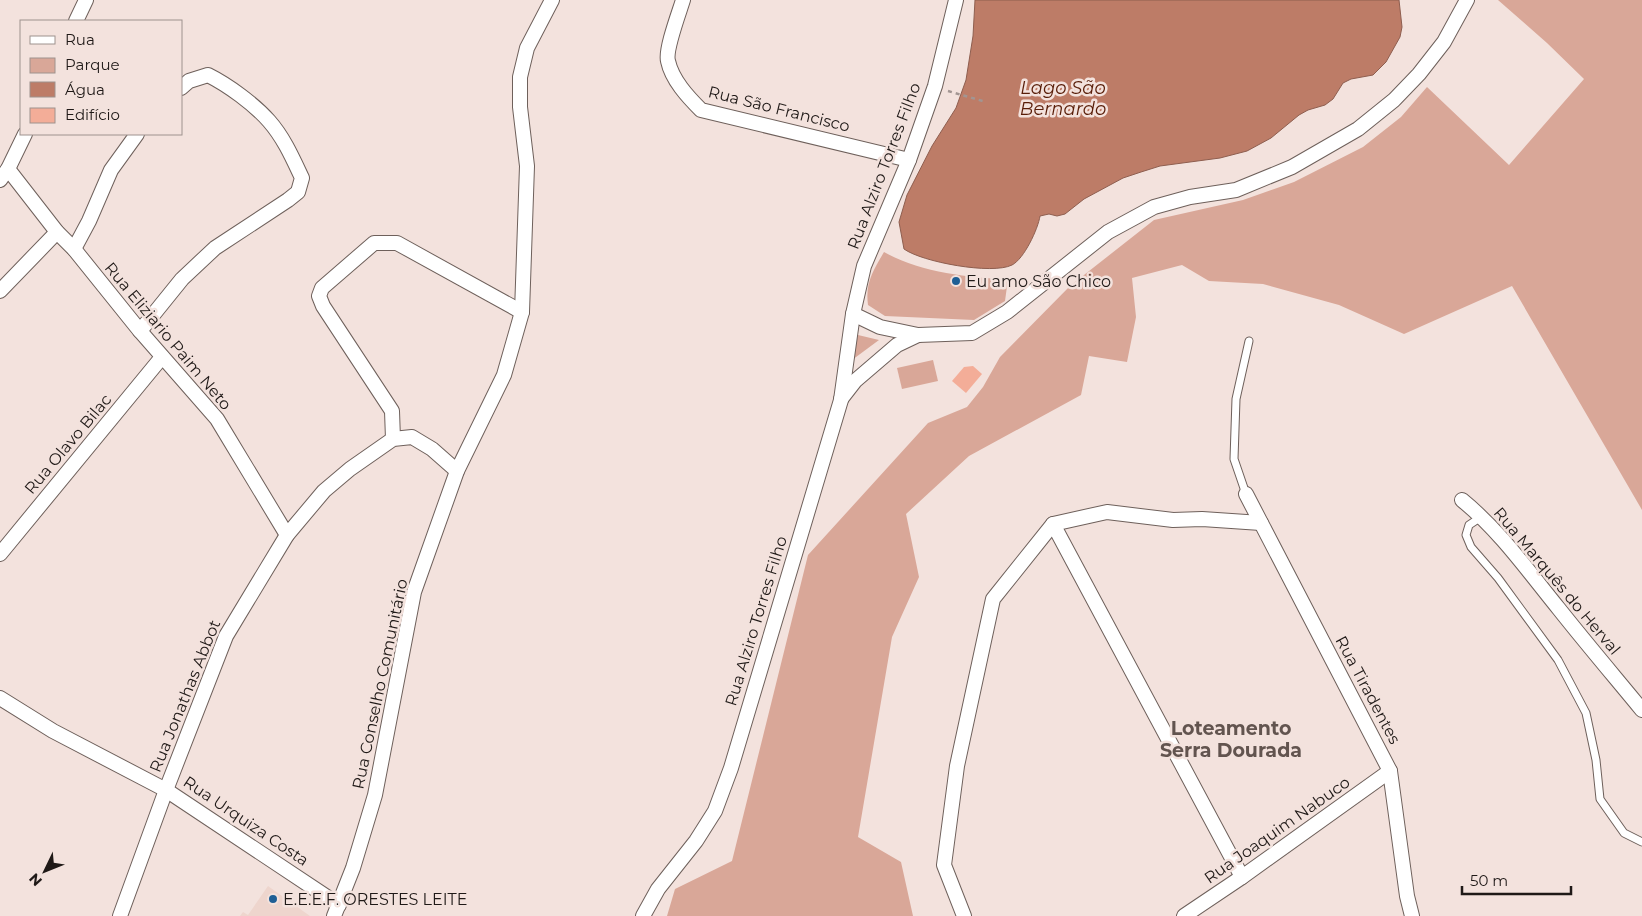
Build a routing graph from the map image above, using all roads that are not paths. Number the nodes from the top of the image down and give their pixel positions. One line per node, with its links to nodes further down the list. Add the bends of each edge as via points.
1 (86, 0): 6 (street)
2 (552, 0): 15 (street, Rua Conselho Comunitário, via 527,48 520,77 527,166)
3 (683, 0): 10 (street, Rua São Francisco, via 667,60 687,96 701,110)
4 (956, 0): 10 (street, Rua Alziro Torres Filho, via 935,86)
5 (1467, 0): 18 (street, via 1444,42 1419,74 1394,100 1358,128 1292,167 1236,190 1154,207 1108,232 1007,312 972,333)
6 (76, 20)
7 (182, 87): 17 (street, via 189,81 208,75 222,82 269,121 287,146 302,178 298,192 215,248 182,279)
8 (25, 135): 11 (street)
9 (136, 135): 13 (street, via 111,170)
10 (909, 160): 16 (street, Rua Alziro Torres Filho, via 864,266)
11 (4, 174): 12 (street, Rua Eliziario Paim Neto)
12 (58, 232): 13 (street, Rua Eliziario Paim Neto); 14 (street)
13 (74, 249): 17 (street, Rua Eliziario Paim Neto)
14 (0, 291)
15 (522, 312): 22 (street, via 397,242 374,243 322,288 319,296 323,306 392,411); 23 (street, Rua Conselho Comunitário, via 504,375)
16 (853, 314): 18 (street, via 880,327); 21 (street, Rua Alziro Torres Filho)
17 (140, 331): 20 (street, Rua Eliziario Paim Neto)
18 (918, 335): 21 (street, via 897,344 855,381)
19 (1249, 341): 24 (lane, via 1236,399 1234,459)
20 (162, 357): 29 (street, Rua Eliziario Paim Neto, via 217,419); 30 (street, Rua Olavo Bilac)
21 (841, 400): 39 (street, Rua Alziro Torres Filho, via 715,812 658,889)
22 (393, 439): 23 (street, via 412,437); 29 (street, Rua Jonathas Abbot, via 324,491)
23 (457, 471): 37 (street, Rua Conselho Comunitário, via 414,592 375,795 353,868)
24 (1246, 494): 27 (street, Rua Tiradentes)
25 (1462, 500): 26 (street, Rua Marquês do Herval)
26 (1482, 516): 32 (street, Rua Marquês do Herval); 35 (lane, via 1469,525 1466,535 1471,547 1558,660 1586,713 1600,799 1624,833)
27 (1261, 522): 28 (street, via 1173,520 1107,512); 33 (street, Rua Tiradentes)
28 (1053, 524): 36 (street); 40 (street, via 993,599 957,766 944,866)
29 (287, 535): 34 (street, Rua Jonathas Abbot, via 226,636)
30 (0, 554)
31 (0, 698): 34 (street, Rua Urquiza Costa, via 53,731)
32 (1642, 710)
33 (1390, 771): 36 (street, Rua Joaquim Nabuco); 42 (street, Rua Tiradentes)
34 (166, 790): 37 (street, Rua Urquiza Costa); 38 (street, Rua Jonathas Abbot)
35 (1642, 842)
36 (1242, 877): 41 (street, Rua Joaquim Nabuco)
37 (336, 910)
38 (120, 916)
39 (643, 916)
40 (964, 916)
41 (1184, 916)
42 (1412, 916)

